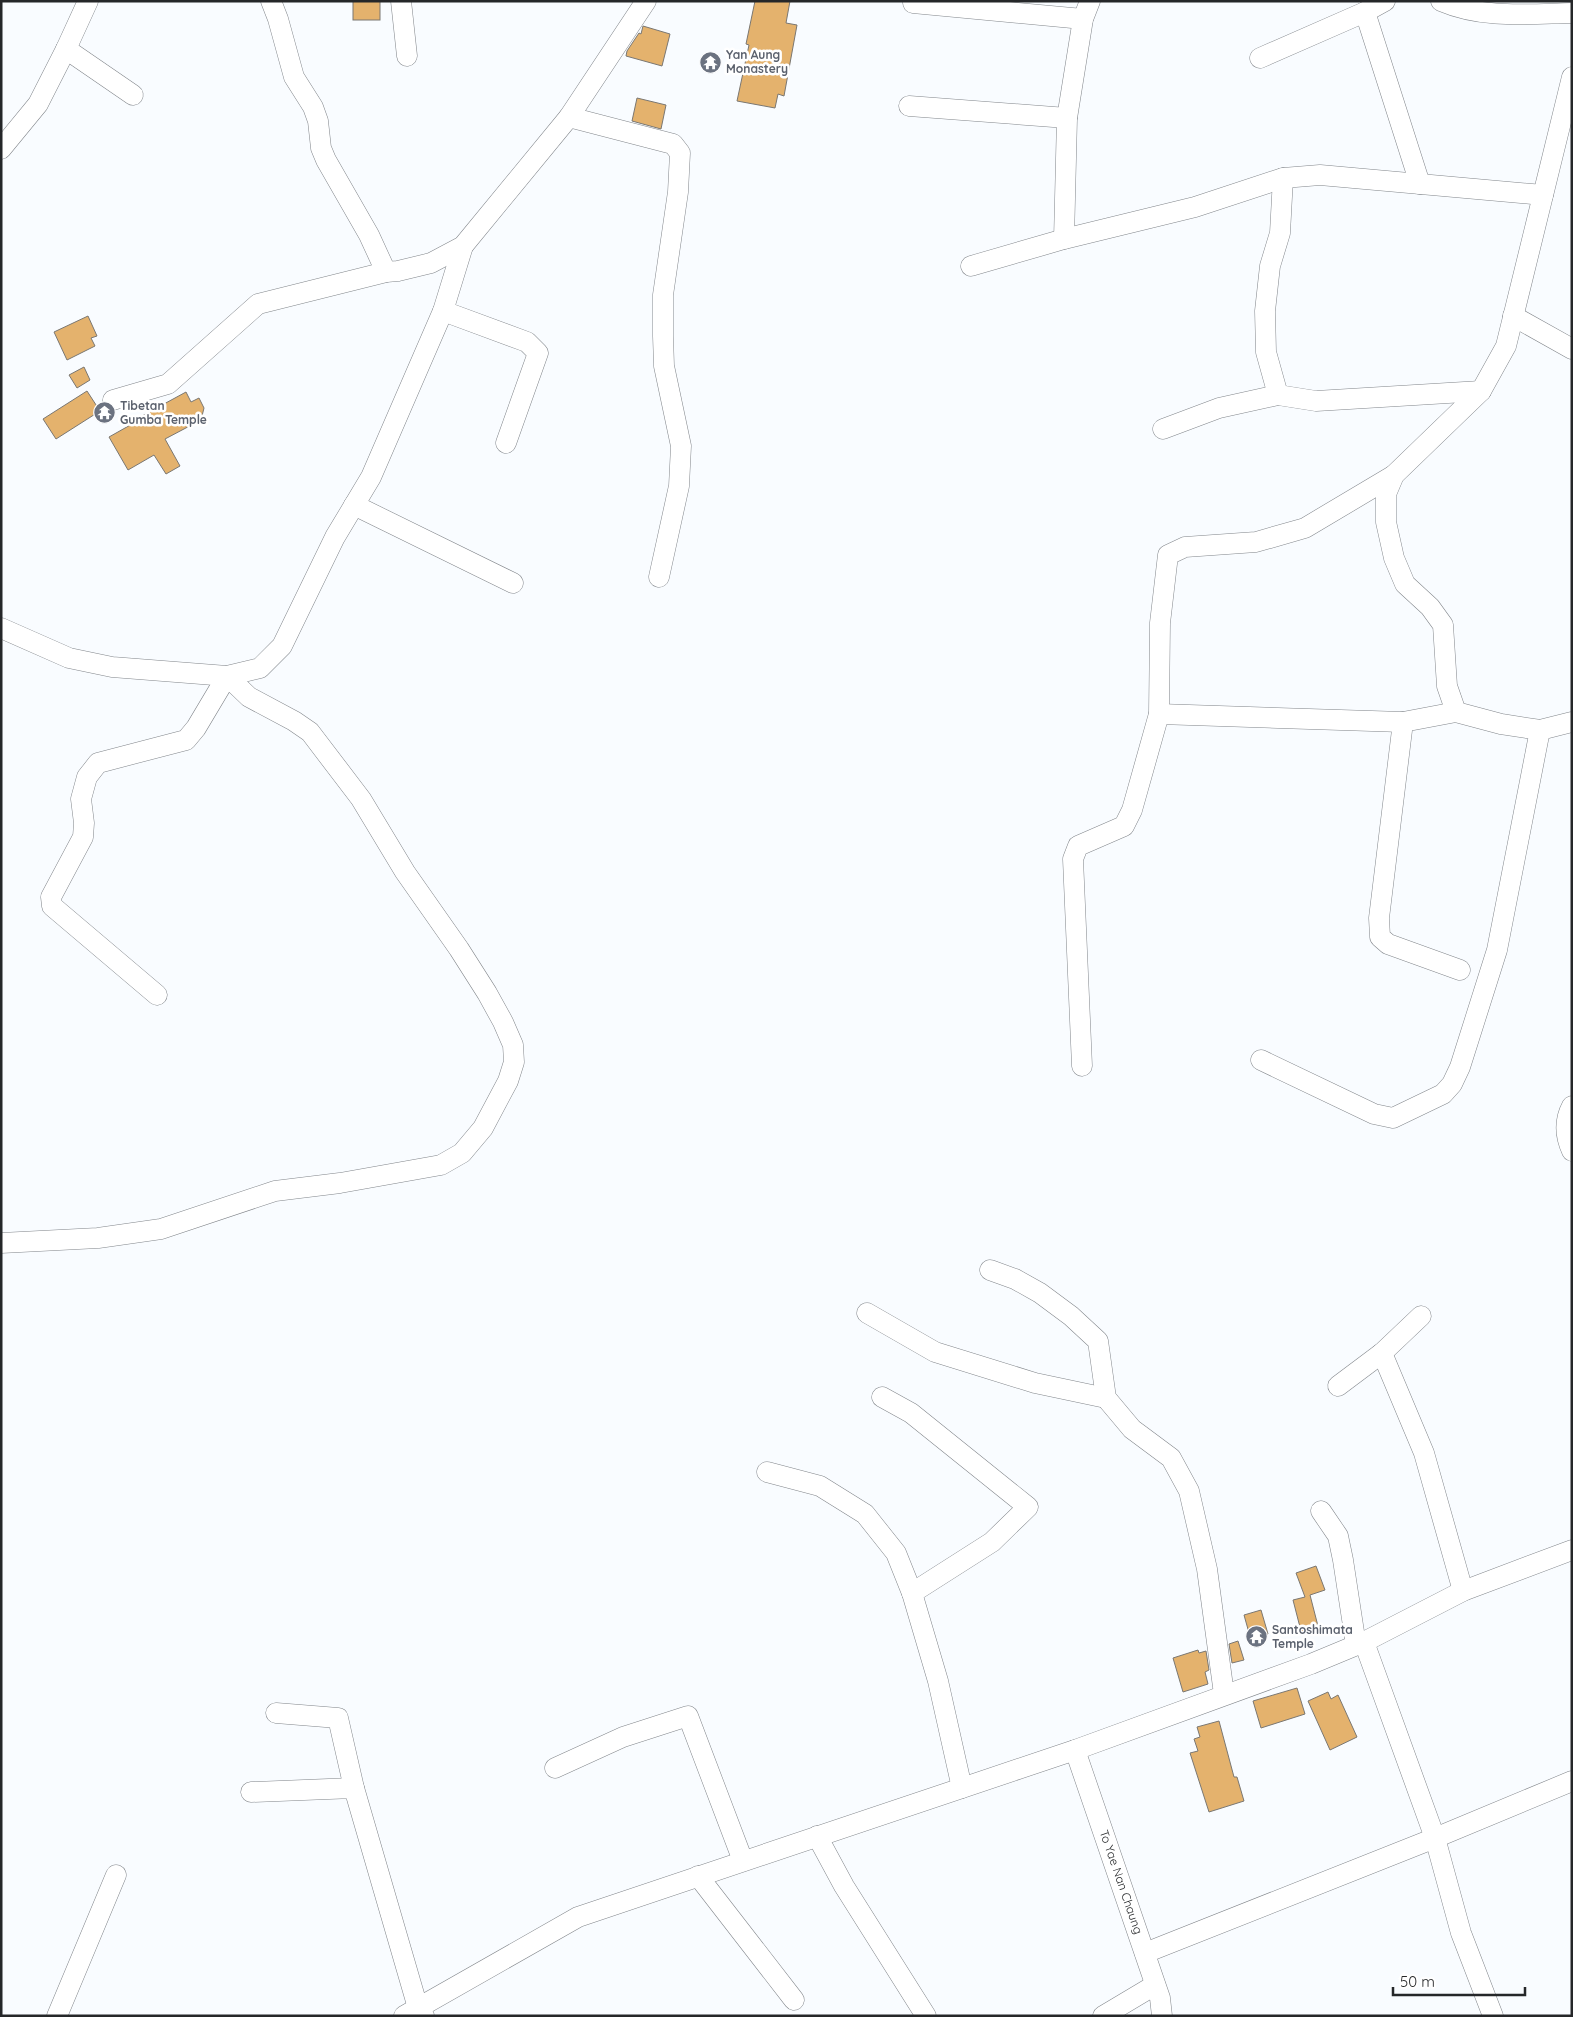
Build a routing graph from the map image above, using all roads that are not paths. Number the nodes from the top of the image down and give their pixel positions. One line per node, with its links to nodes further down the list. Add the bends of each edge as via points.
1 (88, 1): 11 (street)
2 (271, 1): 26 (street, via 294,77 313,106 326,160)
3 (401, 1): 12 (street)
4 (646, 1): 17 (street)
5 (1385, 1): 9 (street)
6 (1441, 1): 10 (street, via 1480,14)
7 (913, 3): 8 (street)
8 (1086, 10): 18 (street)
9 (1365, 12): 13 (street); 21 (street)
10 (1572, 14)
11 (66, 49): 15 (street); 19 (street, via 38,104)
12 (407, 56)
13 (1260, 58)
14 (1572, 77): 22 (street)
15 (134, 94)
16 (909, 106): 18 (street)
17 (569, 117): 24 (street); 37 (street, via 673,144 680,153 663,303 664,366 681,446 679,486)
18 (1067, 118): 23 (street)
19 (4, 141)
20 (1283, 178): 21 (street, via 1320,175); 23 (street, via 1195,207); 31 (street, via 1280,233 1270,266 1265,311 1266,352)
21 (1420, 184): 22 (street)
22 (1543, 196): 28 (street)
23 (1064, 239): 25 (street)
24 (463, 246): 26 (street, via 432,263); 27 (street)
25 (971, 266)
26 (386, 272): 32 (street, via 258,304 168,384)
27 (443, 311): 34 (street, via 527,342 538,353); 36 (street, via 371,477)
28 (1513, 316): 29 (street); 30 (street, via 1506,346)
29 (1572, 348)
30 (1481, 391): 31 (street, via 1316,401); 35 (street)
31 (1278, 395): 33 (street, via 1219,408)
32 (113, 400)
33 (1164, 429)
34 (506, 443)
35 (1394, 475): 41 (street, via 1386,494 1386,522 1394,558 1405,584 1430,607 1443,625 1447,686); 42 (street, via 1305,528 1256,542 1185,547 1168,555 1160,623)
36 (354, 505): 38 (street); 40 (street, via 282,646 260,668)
37 (659, 576)
38 (513, 583)
39 (1, 628): 40 (street, via 69,658 112,667)
40 (228, 676): 47 (street, via 186,740 98,762 88,777 81,799 83,837 51,898 52,906); 52 (street, via 249,697 310,732 361,799 503,1022 513,1045 514,1062 508,1081 483,1128 462,1153 441,1165 275,1191 160,1229 98,1238)
41 (1456, 712): 43 (street); 45 (street)
42 (1159, 714): 43 (street); 49 (street, via 1132,810 1124,826 1078,846 1073,859)
43 (1402, 722): 46 (street, via 1379,918 1380,937 1388,944)
44 (1572, 722): 45 (street)
45 (1540, 730): 48 (street, via 1497,950 1452,1084 1443,1094 1393,1118 1374,1114)
46 (1460, 970)
47 (157, 995)
48 (1261, 1060)
49 (1082, 1066)
50 (1572, 1106): 51 (street, via 1565,1132)
51 (1572, 1151)
52 (1, 1243)
53 (990, 1270): 59 (street, via 1040,1293 1098,1341)
54 (867, 1313): 59 (street, via 935,1352 1034,1383)
55 (1421, 1316): 56 (street)
56 (1382, 1353): 57 (street); 63 (street, via 1424,1453)
57 (1338, 1386)
58 (882, 1397): 64 (street, via 911,1413 1028,1506 992,1542)
59 (1106, 1398): 66 (street, via 1132,1429 1171,1458 1189,1491 1207,1569)
60 (767, 1472): 64 (street, via 820,1486 865,1514 896,1553)
61 (1321, 1511): 65 (street, via 1338,1536)
62 (1572, 1550): 63 (street)
63 (1463, 1591): 65 (street)
64 (912, 1593): 72 (street, via 938,1681)
65 (1360, 1644): 66 (street); 75 (street)
66 (1224, 1694): 68 (street)
67 (276, 1713): 71 (street, via 338,1718)
68 (1075, 1750): 72 (street); 79 (street, To Yae Nan Chaung)
69 (556, 1768): 76 (street, via 623,1737 688,1716)
70 (1572, 1781): 75 (street)
71 (354, 1788): 73 (street); 82 (street)
72 (962, 1788): 74 (street)
73 (251, 1792)
74 (817, 1836): 76 (street); 84 (street, via 844,1886)
75 (1435, 1838): 79 (street); 87 (street, via 1461,1933)
76 (743, 1861): 78 (street)
77 (116, 1876): 83 (street)
78 (698, 1876): 81 (street); 82 (street, via 578,1917)
79 (1145, 1953): 80 (street, To Yae Nan Chaung)
80 (1156, 1985): 85 (street); 86 (street, To Yae Nan Chaung)
81 (794, 2000)
82 (415, 2013)
83 (56, 2016)
84 (926, 2016)
85 (1103, 2016)
86 (1162, 2016)
87 (1493, 2016)

